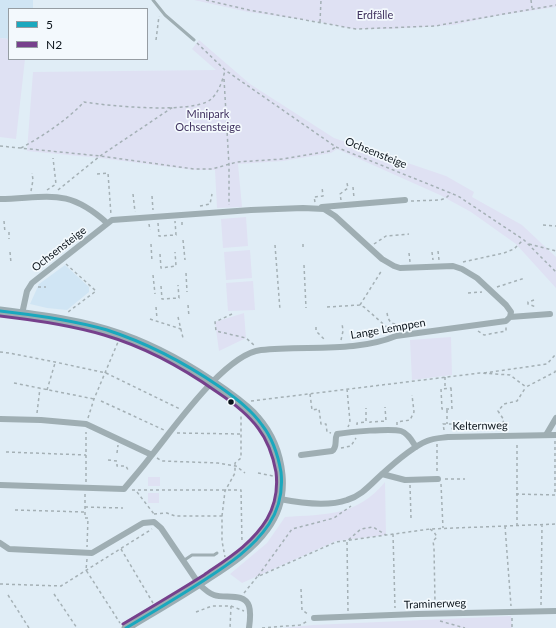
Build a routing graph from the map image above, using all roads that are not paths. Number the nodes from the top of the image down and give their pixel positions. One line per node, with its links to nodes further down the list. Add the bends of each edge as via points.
1 (153, 0): 2 (lane)
2 (194, 40)
3 (0, 199): 6 (street, via 49,196 65,198 81,204)
4 (405, 200): 5 (street, Ochsensteige)
5 (317, 208): 6 (street, Ochsensteige, via 117,219); 10 (street, via 335,216 382,259 394,266 453,266 469,273 506,305 511,312)
6 (107, 223): 8 (street, Ochsensteige, via 32,283 27,291)
7 (0, 311): 8 (street)
8 (22, 314): 11 (street, via 75,322 108,331 178,360)
9 (550, 314): 10 (street, Lange Lemppen)
10 (508, 319): 11 (street, Lange Lemppen, via 396,336 381,342 259,350 234,362)
11 (213, 382): 18 (street, Lange Lemppen, via 169,432); 22 (street, via 258,418 271,438 279,460)
12 (556, 418): 14 (street)
13 (0, 419): 18 (street, via 86,424)
14 (546, 435): 15 (street, Kelternweg); 16 (street, Kelternweg, via 436,438)
15 (556, 435)
16 (416, 447): 17 (street, via 405,434 396,431 371,431 337,434 335,449 328,453); 19 (street, Kelternweg)
17 (301, 455)
18 (152, 456): 21 (street, Lange Lemppen, via 124,489)
19 (382, 474): 20 (street, via 405,480); 22 (street, Kelternweg, via 364,491 346,501 301,503)
20 (438, 479)
21 (0, 485)
22 (280, 499): 26 (street, via 277,512 260,537 227,565)
23 (0, 543): 25 (street, via 9,549 92,552 143,523 154,522)
24 (218, 553): 25 (lane, via 192,555)
25 (183, 561): 26 (street)
26 (199, 584): 29 (street); 30 (street, via 216,596 240,597 246,601 250,606)
27 (556, 611): 28 (street, Traminerweg)
28 (314, 618)
29 (126, 628)
30 (249, 628)

